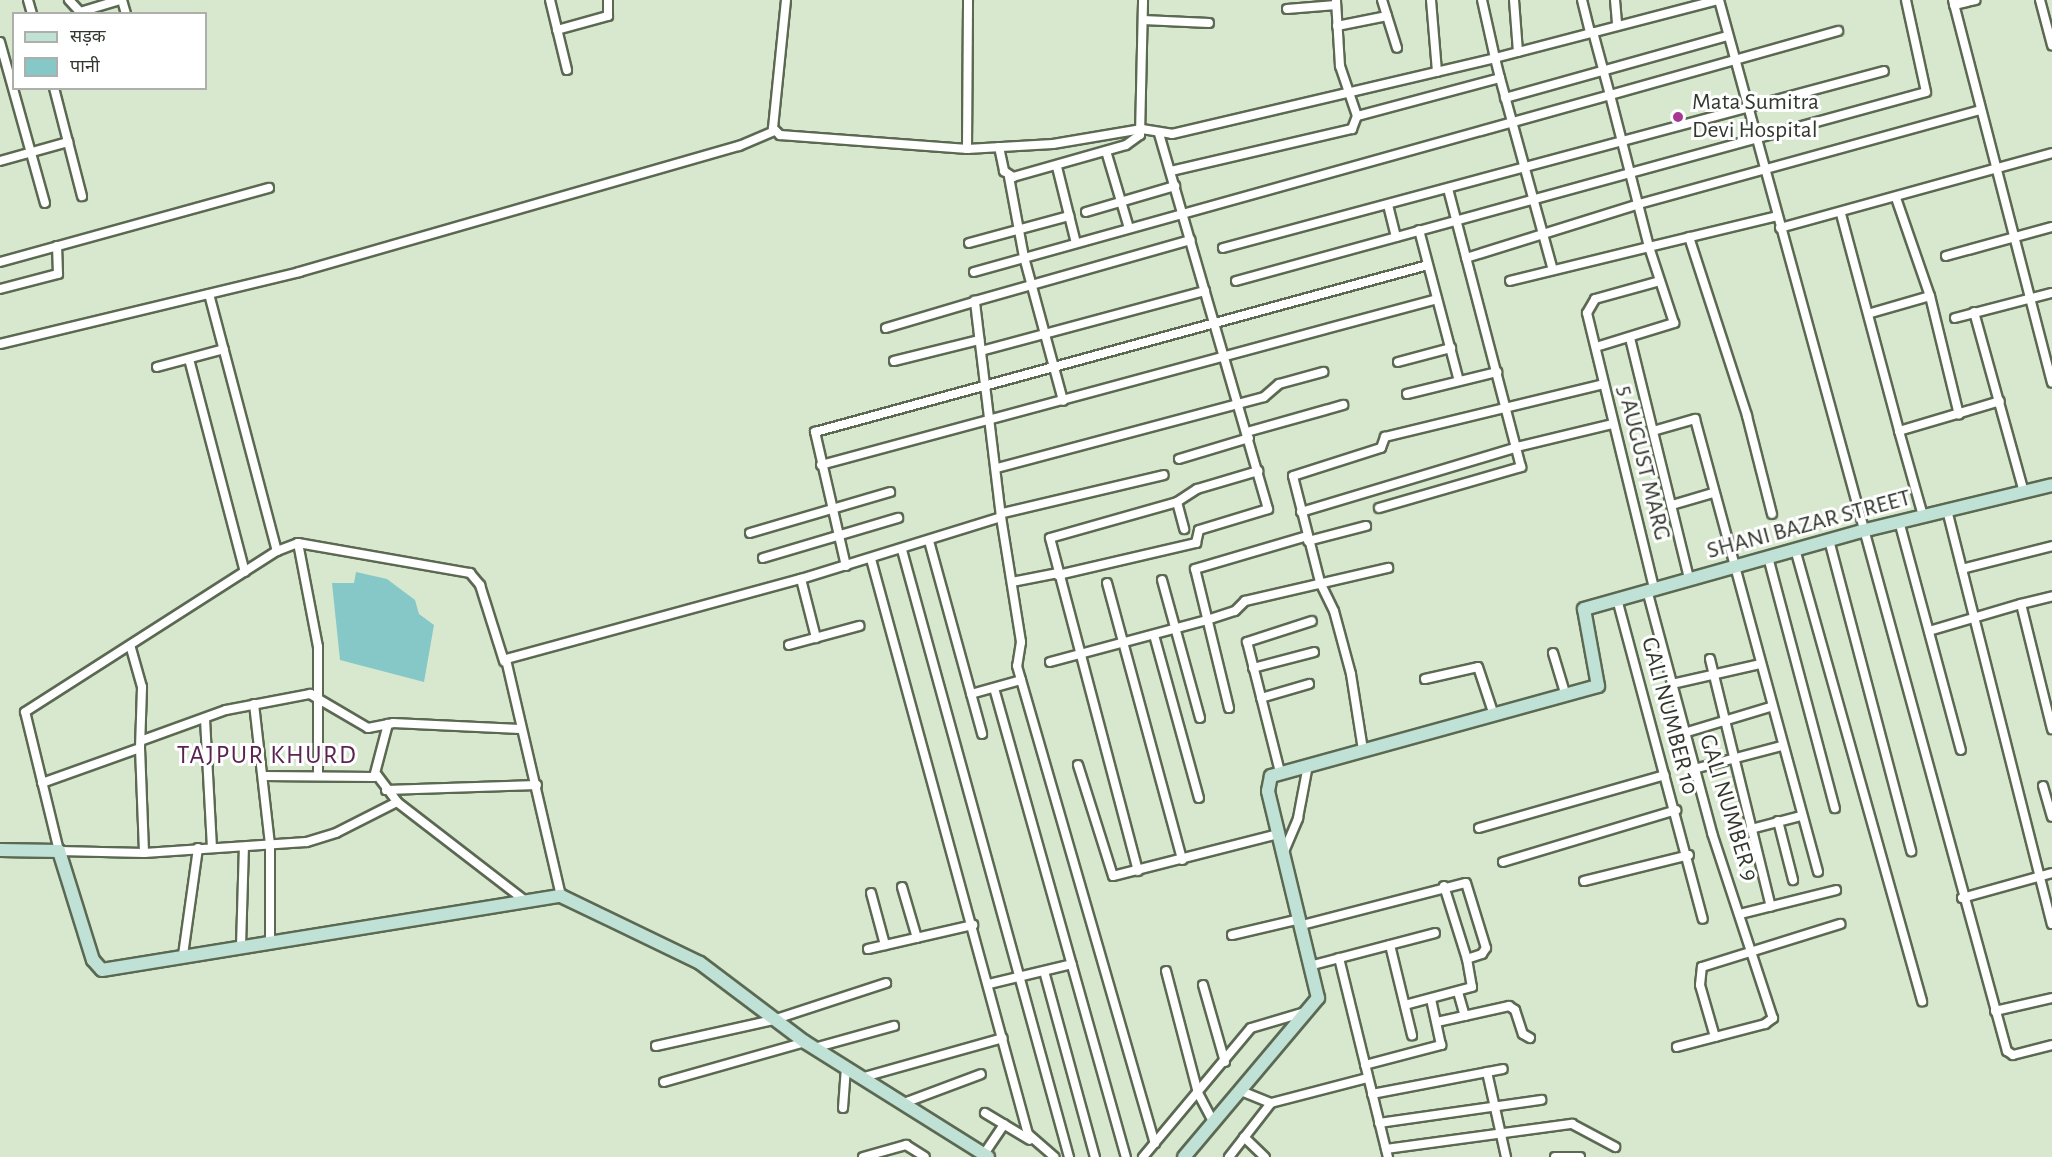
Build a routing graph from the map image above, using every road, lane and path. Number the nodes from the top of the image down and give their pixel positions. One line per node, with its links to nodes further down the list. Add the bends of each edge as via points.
1 (69, 0): 2 (street, via 77,12)
2 (121, 0)
3 (550, 0): 26 (street)
4 (608, 0): 26 (street, via 608,16)
5 (786, 0): 52 (street)
6 (968, 0): 58 (street)
7 (1143, 0): 22 (street)
8 (1382, 0): 21 (street)
9 (1431, 0): 39 (street)
10 (1482, 0): 34 (street)
11 (1514, 0): 33 (street)
12 (1582, 0): 28 (street)
13 (1614, 0): 25 (street)
14 (1718, 0): 25 (street); 29 (street)
15 (1906, 0): 54 (street, via 1927,91)
16 (1975, 0): 19 (street)
17 (2040, 0): 31 (street)
18 (1336, 3): 20 (street); 24 (street)
19 (1954, 3): 48 (street)
20 (1287, 9)
21 (1387, 16): 24 (street); 32 (street)
22 (1143, 20): 23 (street); 51 (street)
23 (1209, 23)
24 (1337, 26): 44 (street, via 1340,66)
25 (1617, 26): 28 (street)
26 (557, 30): 36 (street)
27 (1838, 31): 35 (street)
28 (1591, 33): 33 (street); 37 (street)
29 (1727, 36): 35 (street); 37 (street)
30 (0, 42): 41 (street)
31 (2052, 45)
32 (1397, 48)
33 (1518, 52): 34 (street)
34 (1495, 58): 39 (street); 40 (street)
35 (1733, 61): 45 (street); 47 (street)
36 (567, 70)
37 (1603, 70): 45 (street); 46 (street)
38 (1884, 71): 47 (street)
39 (1437, 72): 44 (street)
40 (1500, 78): 46 (street); 49 (street)
41 (12, 85)
42 (13, 90): 60 (street)
43 (55, 90): 56 (street)
44 (1349, 94): 49 (street); 53 (street, via 1184,132)
45 (1611, 95): 50 (street); 55 (street)
46 (1505, 98): 50 (street)
47 (1747, 106): 54 (street); 55 (street)
48 (1980, 110): 65 (street); 66 (street)
49 (1357, 116): 67 (street, via 1346,134)
50 (1511, 123): 64 (street); 81 (street)
51 (1143, 129): 53 (street); 57 (street); 59 (street, via 1132,142)
52 (774, 131): 58 (street); 115 (street, via 739,146)
53 (1159, 133): 67 (street)
54 (1754, 139): 66 (street); 68 (street)
55 (1622, 141): 64 (street); 68 (street)
56 (68, 142): 60 (street); 73 (street)
57 (999, 147): 58 (street); 69 (street)
58 (967, 148)
59 (1106, 151): 63 (street); 76 (street)
60 (31, 153): 62 (street); 77 (street)
61 (2052, 153): 65 (street)
62 (0, 161)
63 (1057, 167): 69 (street); 83 (street)
64 (1525, 168): 72 (street); 75 (street)
65 (1994, 169): 74 (street); 94 (street)
66 (1762, 170): 78 (street); 84 (street)
67 (1171, 171): 70 (street)
68 (1630, 174): 75 (street); 78 (street)
69 (1009, 177): 90 (street)
70 (1175, 186): 76 (street); 81 (street)
71 (269, 188): 98 (street)
72 (1448, 189): 79 (street); 85 (street)
73 (82, 195)
74 (1896, 198): 82 (street); 116 (street)
75 (1532, 199): 85 (street); 91 (street)
76 (1121, 201): 80 (street); 87 (street)
77 (45, 203)
78 (1639, 204): 91 (street); 99 (street)
79 (1388, 205): 92 (street); 100 (street)
80 (1086, 212)
81 (1183, 212): 87 (street); 95 (street)
82 (1841, 214): 88 (street); 121 (street)
83 (1069, 216): 90 (street); 97 (street)
84 (1777, 216): 88 (street); 93 (street)
85 (1456, 220): 89 (street); 103 (street)
86 (2052, 227): 94 (street)
87 (1129, 228): 97 (street)
88 (1780, 228): 180 (street)
89 (1419, 230): 92 (street); 105 (street)
90 (1018, 231): 96 (street); 102 (street)
91 (1542, 234): 103 (street); 106 (street)
92 (1396, 237): 108 (street)
93 (1689, 237): 99 (street); 173 (street, via 1747,416)
94 (2014, 237): 101 (street); 118 (street)
95 (1191, 240): 111 (street); 113 (street)
96 (969, 243)
97 (1076, 243): 102 (street)
98 (57, 246): 104 (street); 112 (street, via 58,274)
99 (1649, 247): 106 (street); 110 (street)
100 (1222, 248)
101 (1946, 256)
102 (1024, 257): 107 (street); 111 (street)
103 (1466, 258): 140 (street)
104 (0, 262)
105 (1428, 265): 117 (street); 123 (street)
106 (1553, 270): 109 (street)
107 (974, 272)
108 (1236, 281)
109 (1510, 281)
110 (1660, 281): 126 (street, via 1673,324); 129 (street, 5 AUGUST MARG, via 1591,302 1587,313)
111 (1032, 285): 119 (street); 125 (street)
112 (0, 289)
113 (1206, 291): 123 (street); 125 (street)
114 (2052, 293): 118 (street)
115 (209, 294): 128 (street); 131 (street)
116 (1930, 296): 121 (street); 151 (street)
117 (1437, 299): 130 (street); 133 (street)
118 (2031, 299): 120 (street); 142 (street)
119 (974, 302): 124 (street); 127 (street)
120 (1974, 312): 122 (street); 147 (street)
121 (1871, 313): 155 (street)
122 (1955, 318)
123 (1215, 324): 133 (street); 138 (street)
124 (886, 328)
125 (1045, 333): 132 (street); 138 (street)
126 (1630, 338): 129 (street); 154 (street)
127 (979, 340): 132 (street); 135 (street)
128 (0, 344)
129 (1596, 347): 143 (street, 5 AUGUST MARG)
130 (1451, 348): 136 (street); 141 (street)
131 (224, 349): 134 (street); 190 (street)
132 (981, 351): 144 (street)
133 (1225, 358): 146 (street); 148 (street)
134 (189, 359): 137 (street); 198 (street)
135 (894, 361)
136 (1398, 362)
137 (157, 367)
138 (1054, 367): 144 (street); 146 (street)
139 (1323, 372): 148 (street, via 1279,384 1268,395)
140 (1497, 372): 141 (street); 149 (street)
141 (1459, 381): 145 (street)
142 (2052, 382)
143 (1604, 384): 149 (street); 153 (street, 5 AUGUST MARG)
144 (985, 387): 152 (street); 159 (street, via 815,432)
145 (1407, 394)
146 (1063, 401): 152 (street)
147 (2000, 401): 151 (street); 165 (street)
148 (1239, 404): 156 (street); 160 (street)
149 (1505, 404): 157 (street); 172 (street, via 1385,436 1381,448 1294,474)
150 (1343, 405): 156 (street)
151 (1959, 415): 155 (street)
152 (990, 420): 159 (street); 160 (street)
153 (1613, 424): 157 (street); 206 (street, 5 AUGUST MARG)
154 (1653, 431): 166 (street, via 1695,419); 168 (street)
155 (1899, 431): 175 (street)
156 (1248, 435): 158 (street); 161 (street)
157 (1517, 447): 170 (street, via 1520,468); 172 (street)
158 (1179, 459)
159 (821, 465): 169 (street)
160 (997, 468): 174 (street)
161 (1258, 471): 167 (street, via 1196,489); 199 (street, via 1266,510 1199,530 1196,543)
162 (1164, 475): 174 (street)
163 (2052, 484): 165 (street, SHANI BAZAR STREET)
164 (890, 492): 169 (street)
165 (2024, 492): 171 (street, SHANI BAZAR STREET)
166 (1713, 493): 168 (street); 195 (street)
167 (1177, 502): 179 (street); 199 (street, via 1052,537)
168 (1672, 505): 200 (street)
169 (832, 506): 181 (street); 182 (street)
170 (1379, 508)
171 (1947, 510): 175 (street, SHANI BAZAR STREET); 197 (street)
172 (1301, 512): 183 (street)
173 (1772, 514)
174 (1002, 515): 184 (street); 203 (street)
175 (1923, 516): 177 (street, SHANI BAZAR STREET)
176 (898, 518): 182 (street)
177 (1899, 521): 180 (street, SHANI BAZAR STREET); 215 (street)
178 (1366, 526): 183 (street)
179 (1184, 529)
180 (1862, 531): 185 (street, SHANI BAZAR STREET); 301 (street)
181 (750, 533)
182 (839, 536): 192 (street); 194 (street)
183 (1308, 539): 204 (street); 211 (street, via 1196,566)
184 (929, 540): 189 (street); 236 (street)
185 (1829, 540): 188 (street, SHANI BAZAR STREET); 284 (street)
186 (298, 543): 190 (street); 225 (street, via 470,573 480,585); 235 (street, via 318,647)
187 (2052, 546): 197 (street)
188 (1795, 549): 191 (street, SHANI BAZAR STREET); 333 (street)
189 (902, 550): 193 (street); 326 (street)
190 (278, 551): 198 (street)
191 (1768, 557): 195 (street, SHANI BAZAR STREET); 270 (street)
192 (763, 558)
193 (871, 558): 194 (street); 309 (street)
194 (846, 566): 201 (street)
195 (1733, 567): 200 (street, SHANI BAZAR STREET); 227 (street)
196 (1388, 568): 204 (street)
197 (1962, 569): 210 (street)
198 (245, 572): 220 (street)
199 (1058, 574): 203 (street); 223 (street)
200 (1689, 578): 206 (street, SHANI BAZAR STREET)
201 (801, 579): 217 (street); 225 (street)
202 (1162, 580): 214 (street)
203 (1012, 582): 231 (street, via 1021,642 1017,663)
204 (1320, 582): 211 (street, via 1245,601 1235,611); 253 (street, via 1334,611 1351,674)
205 (1107, 583): 218 (street)
206 (1650, 589): 208 (street, SHANI BAZAR STREET); 233 (street, GALI NUMBER 9)
207 (2052, 596): 209 (street)
208 (1617, 599): 237 (street, SHANI BAZAR STREET, via 1584,609 1582,614 1600,683); 262 (street, GALI NUMBER 10)
209 (2021, 604): 210 (street); 248 (street)
210 (1974, 617): 215 (street); 293 (street)
211 (1207, 620): 214 (street); 241 (street)
212 (1312, 621): 228 (street, via 1248,640)
213 (859, 626): 217 (street)
214 (1177, 629): 216 (street); 243 (street)
215 (1929, 631): 254 (street)
216 (1154, 635): 218 (street); 268 (street)
217 (816, 638): 219 (street)
218 (1123, 643): 223 (street); 288 (street)
219 (789, 645)
220 (131, 648): 251 (street, via 142,687); 264 (street, via 26,710)
221 (1314, 652): 228 (street)
222 (1552, 653): 237 (street)
223 (1080, 654): 226 (street); 290 (street)
224 (1710, 659): 229 (street)
225 (504, 661): 247 (street)
226 (1050, 662)
227 (1760, 664): 229 (street); 240 (street)
228 (1253, 668): 238 (street)
229 (1715, 674): 233 (street); 244 (street)
230 (1425, 679): 242 (street, via 1476,666)
231 (1021, 680): 234 (street); 373 (street)
232 (1310, 684): 238 (street)
233 (1672, 684): 249 (street, GALI NUMBER 9)
234 (994, 688): 236 (street); 322 (street)
235 (316, 694): 239 (street); 246 (street, via 368,728); 260 (street)
236 (971, 694): 250 (street)
237 (1566, 696): 242 (street)
238 (1261, 698): 259 (street)
239 (254, 704): 245 (street); 263 (street)
240 (1770, 707): 244 (street); 252 (street)
241 (1229, 708)
242 (1494, 715): 253 (street)
243 (1200, 718)
244 (1727, 718): 249 (street); 255 (street)
245 (205, 719): 251 (street); 279 (street)
246 (388, 724): 247 (street); 261 (street)
247 (519, 729): 265 (street)
248 (2052, 729)
249 (1684, 733): 258 (street, GALI NUMBER 9)
250 (981, 734)
251 (142, 744): 264 (street); 285 (street)
252 (1781, 746): 255 (street); 272 (street)
253 (1363, 750): 257 (street)
254 (1961, 750)
255 (1734, 756): 258 (street); 276 (street)
256 (1078, 765): 290 (street, via 1111,874)
257 (1308, 765): 259 (street); 286 (street, via 1298,818)
258 (1694, 769): 304 (street, GALI NUMBER 9)
259 (1280, 772): 277 (street, via 1267,782)
260 (318, 774): 261 (street); 263 (street)
261 (377, 775): 267 (street)
262 (1665, 775): 271 (street, GALI NUMBER 10); 275 (street)
263 (264, 776): 278 (street)
264 (42, 783): 283 (street)
265 (537, 785): 267 (street); 300 (street)
266 (2043, 786): 273 (street)
267 (386, 790): 269 (street)
268 (1199, 798)
269 (397, 802): 278 (street, via 327,836); 302 (street)
270 (1835, 808)
271 (1676, 810): 287 (street); 289 (street, GALI NUMBER 10)
272 (1801, 816): 274 (street); 291 (street)
273 (2052, 817)
274 (1778, 821): 276 (street); 294 (street)
275 (1479, 828)
276 (1751, 829): 303 (street)
277 (1278, 834): 286 (street); 288 (street)
278 (270, 844): 280 (street); 313 (street)
279 (212, 847): 280 (street); 281 (street)
280 (244, 847): 316 (street)
281 (198, 848): 285 (street); 319 (street)
282 (0, 850): 283 (street)
283 (58, 851): 285 (street); 319 (street, via 96,966 107,970)
284 (1911, 851)
285 (144, 853)
286 (1283, 855): 306 (street)
287 (1689, 855): 295 (street); 305 (street)
288 (1182, 860): 290 (street)
289 (1503, 862)
290 (1138, 871)
291 (1818, 872)
292 (2052, 873): 293 (street)
293 (2038, 876): 301 (street); 308 (street)
294 (1793, 880)
295 (1584, 881)
296 (1444, 886): 306 (street); 321 (street); 321 (street, via 1462,882 1470,887 1486,948 1482,954)
297 (902, 887): 312 (street)
298 (1836, 890): 303 (street)
299 (871, 893): 314 (street)
300 (561, 896): 302 (street); 338 (street, via 686,955)
301 (1962, 898): 336 (street)
302 (528, 903): 313 (street)
303 (1771, 907): 304 (street)
304 (1740, 914): 318 (street, GALI NUMBER 9)
305 (1702, 919)
306 (1301, 922): 311 (street); 323 (street)
307 (1840, 924): 318 (street)
308 (2052, 924)
309 (973, 925): 312 (street); 328 (street)
310 (1435, 933): 315 (street)
311 (1232, 935)
312 (917, 938): 314 (street)
313 (270, 941): 316 (street)
314 (885, 945): 317 (street)
315 (1390, 945): 320 (street); 334 (street)
316 (241, 946): 319 (street)
317 (868, 949)
318 (1753, 949): 342 (street, via 1700,971); 342 (street, GALI NUMBER 9, via 1773,1018)
319 (183, 955)
320 (1339, 958): 323 (street); 350 (street)
321 (1467, 959): 330 (street, via 1472,987)
322 (1072, 964): 324 (street); 382 (street)
323 (1312, 965): 335 (street, via 1318,998)
324 (1044, 971): 326 (street); 381 (street)
325 (1166, 971): 359 (street)
326 (1020, 977): 328 (street); 380 (street)
327 (886, 983): 338 (street)
328 (989, 984): 343 (street)
329 (1203, 985): 349 (street)
330 (1458, 992): 332 (street); 337 (street)
331 (2052, 998): 336 (street)
332 (1431, 999): 334 (street); 339 (street)
333 (1922, 1001)
334 (1405, 1005): 341 (street)
335 (1309, 1011): 349 (street, via 1251,1028); 358 (street)
336 (1995, 1011): 346 (street, via 2009,1054)
337 (1464, 1016): 339 (street); 344 (street, via 1514,1007 1523,1034)
338 (773, 1020): 345 (street); 347 (street)
339 (1437, 1022): 350 (street, via 1439,1047)
340 (894, 1026): 345 (street)
341 (1412, 1035)
342 (1715, 1037): 348 (street)
343 (1003, 1038): 355 (street); 372 (street)
344 (1530, 1038)
345 (809, 1045): 351 (street); 357 (street)
346 (2052, 1045)
347 (656, 1046)
348 (1677, 1047)
349 (1225, 1062): 359 (street)
350 (1365, 1065): 356 (street)
351 (846, 1067): 355 (street); 365 (street)
352 (1503, 1069): 353 (street)
353 (1487, 1072): 360 (street); 364 (street)
354 (981, 1074): 363 (street)
355 (864, 1077): 363 (street)
356 (1368, 1078): 360 (street); 362 (street)
357 (664, 1083)
358 (1241, 1092): 362 (street); 367 (street)
359 (1198, 1093): 367 (street); 373 (street)
360 (1372, 1094): 368 (street)
361 (1541, 1100): 364 (street)
362 (1270, 1102): 371 (street)
363 (904, 1103): 376 (street)
364 (1495, 1107): 368 (street); 370 (street)
365 (843, 1108)
366 (985, 1113): 369 (street)
367 (1214, 1123): 384 (street)
368 (1379, 1123): 375 (street)
369 (1004, 1124): 372 (street); 376 (street)
370 (1501, 1133): 374 (street, via 1572,1124); 375 (street); 387 (street)
371 (1244, 1137): 385 (street); 386 (street)
372 (1030, 1140): 379 (street)
373 (1155, 1143): 383 (street)
374 (1615, 1147)
375 (1387, 1153)
376 (986, 1156)
377 (863, 1157): 378 (street, via 906,1145)
378 (926, 1157)
379 (1054, 1157)
380 (1069, 1157)
381 (1095, 1157)
382 (1126, 1157)
383 (1143, 1157)
384 (1184, 1157)
385 (1229, 1157)
386 (1265, 1157)
387 (1506, 1157)
388 (1555, 1157): 389 (street)
389 (1576, 1157)

